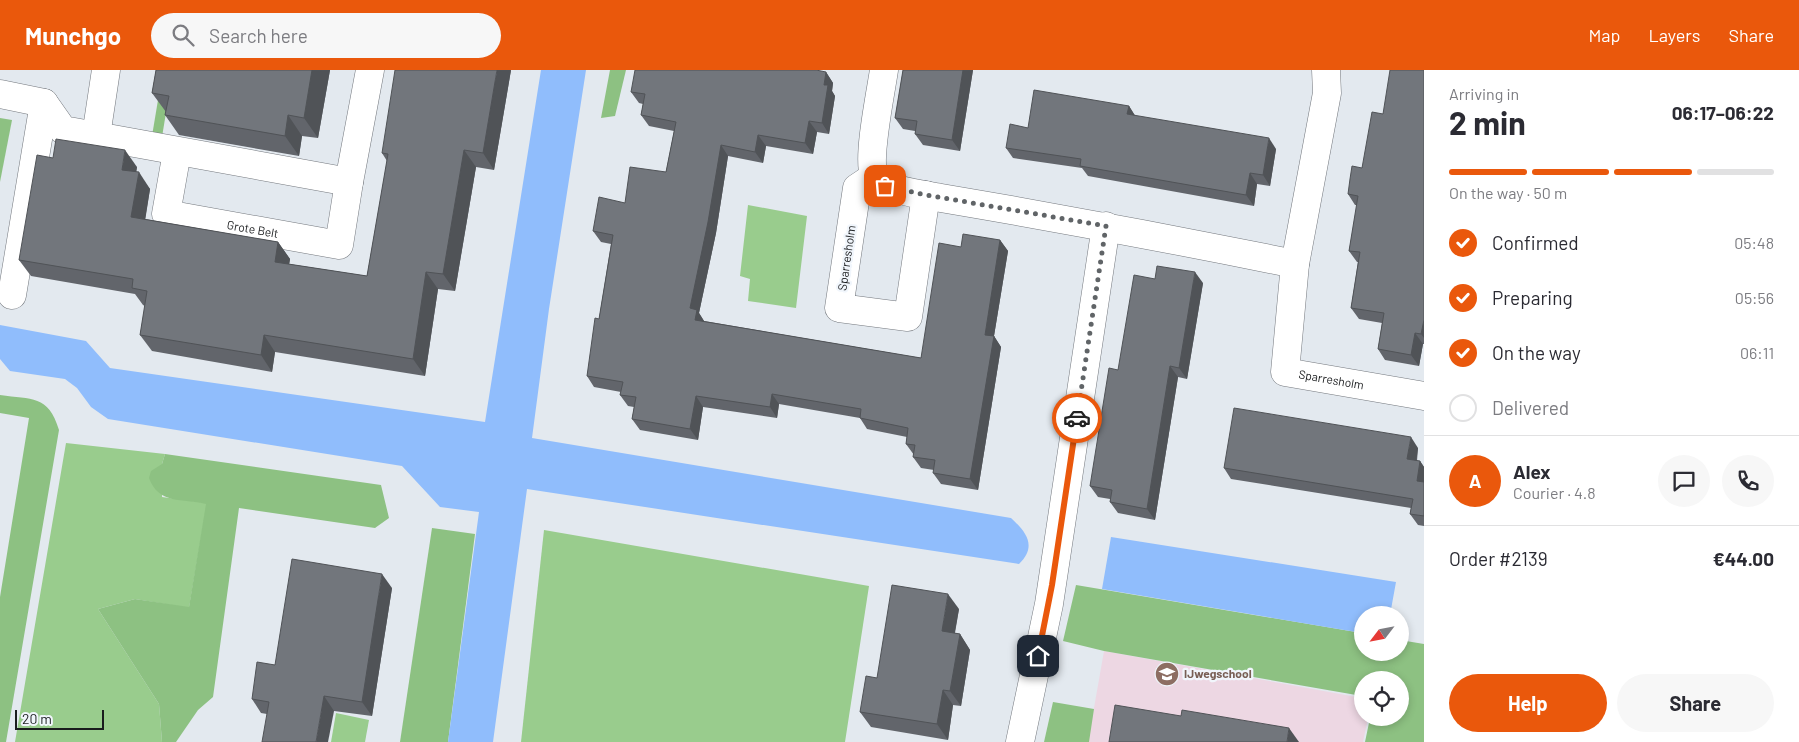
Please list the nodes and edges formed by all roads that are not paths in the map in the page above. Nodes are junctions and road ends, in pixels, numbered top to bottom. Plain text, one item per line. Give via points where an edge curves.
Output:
1 (106, 70) edge
2 (370, 70) edge
3 (884, 70) edge
4 (1326, 70) edge
5 (0, 94) edge
6 (44, 103) junction
7 (96, 136) junction
8 (177, 152) junction
9 (875, 176) junction
10 (349, 182) junction
11 (926, 195) junction
12 (1106, 226) junction
13 (1295, 264) junction
14 (12, 295) dead end
15 (1424, 396) edge
16 (1020, 742) edge

1 - 7 street
2 - 10 street, Grote Belt
3 - 9 street via 872,161
4 - 13 street, Sparresholm via 1327,93
5 - 6 street
6 - 7 street via 63,130
6 - 14 street
7 - 8 street
8 - 10 street
8 - 10 street, Grote Belt via 166,214 339,245
9 - 11 street via 885,186
9 - 11 street, Sparresholm via 857,188 840,308 908,317
11 - 12 street
12 - 13 street
12 - 16 street via 1049,604
13 - 15 street, Sparresholm via 1285,372

